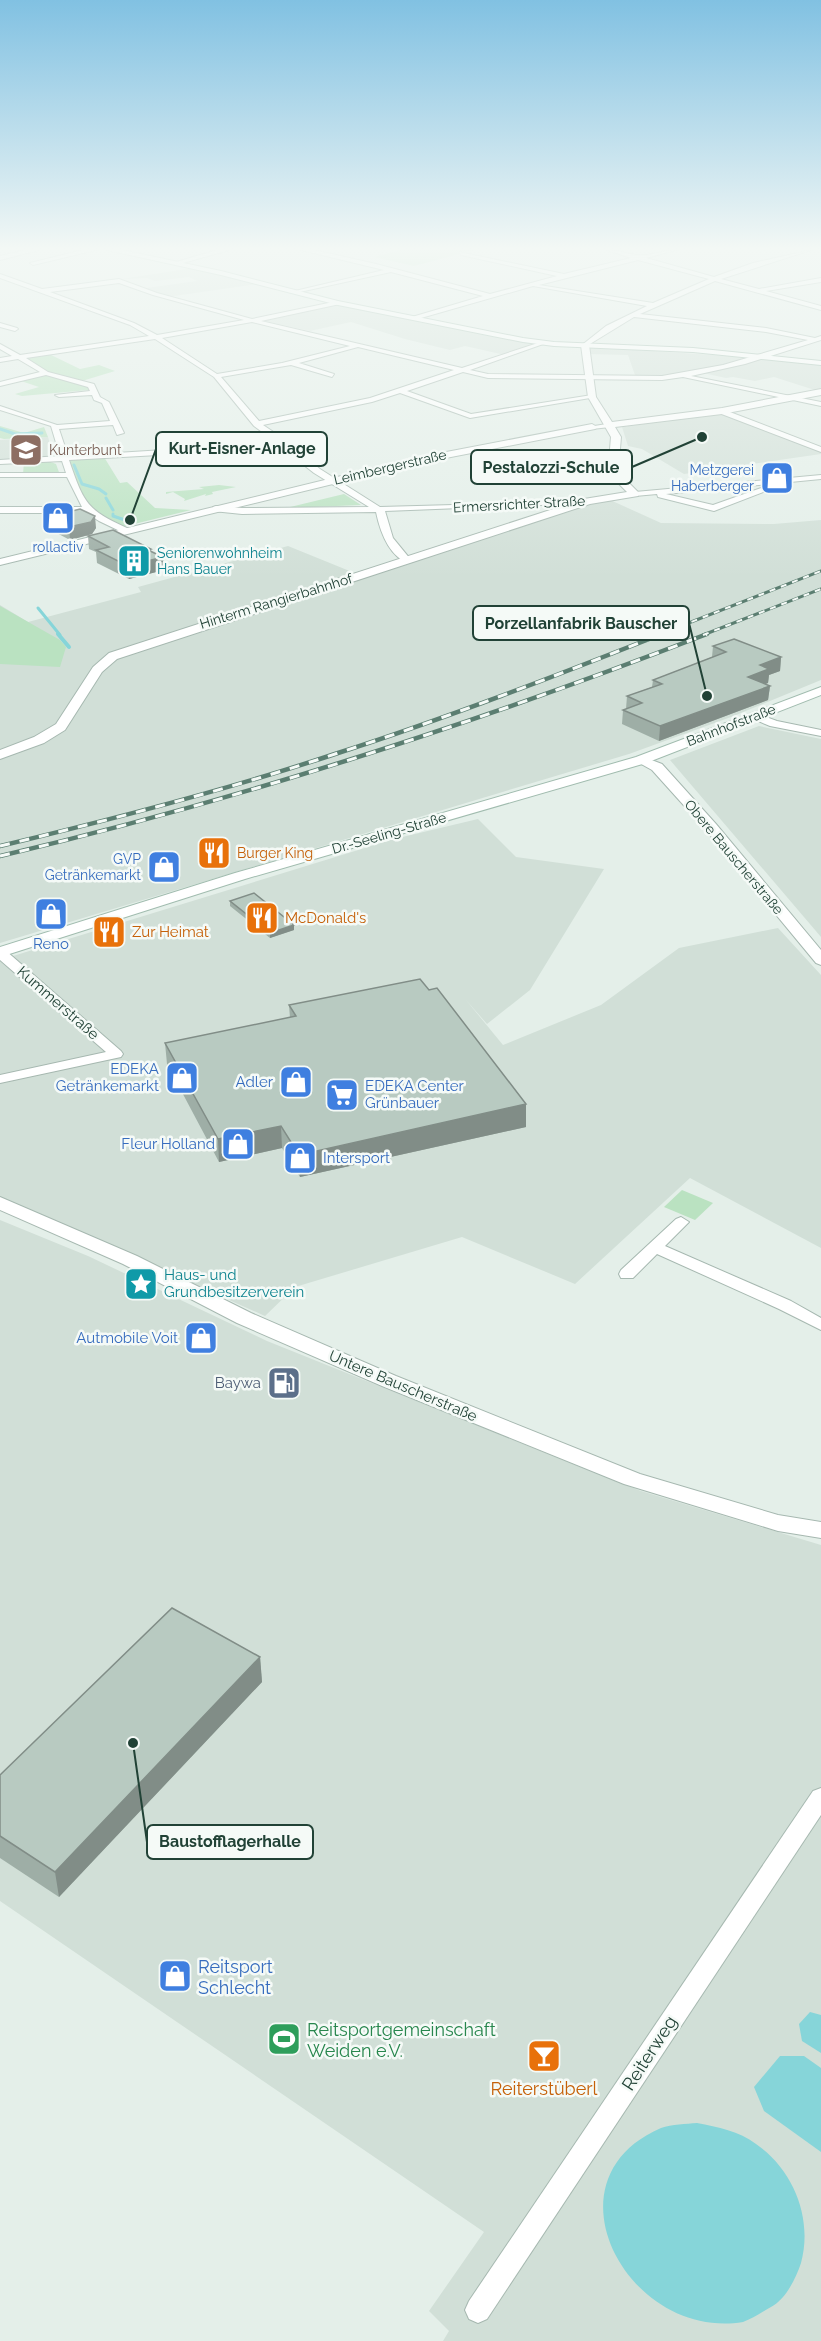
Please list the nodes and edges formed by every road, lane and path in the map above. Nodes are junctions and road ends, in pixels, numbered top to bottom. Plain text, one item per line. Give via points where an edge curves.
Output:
1 (22, 359) edge
2 (190, 359) edge
3 (307, 359) edge
4 (417, 359) edge
5 (494, 359) edge
6 (586, 359) edge
7 (759, 359) edge
8 (789, 359) edge
9 (293, 363) junction
10 (821, 363) edge
11 (462, 370) junction
12 (46, 373) junction
13 (332, 375) dead end
14 (216, 376) junction
15 (680, 376) junction
16 (588, 377) junction
17 (0, 384) edge
18 (401, 391) junction
19 (821, 392) edge
20 (93, 393) junction
21 (59, 395) dead end
22 (592, 397) junction
23 (794, 398) junction
24 (821, 404) edge
25 (0, 408) edge
26 (722, 411) junction
27 (114, 423) junction
28 (257, 424) junction
29 (610, 425) junction
30 (55, 427) junction
31 (592, 427) joint
32 (120, 433) dead end
33 (287, 446) junction
34 (821, 450) edge
35 (64, 459) junction
36 (0, 462) edge
37 (821, 469) edge
38 (0, 475) edge
39 (71, 475) junction
40 (821, 477) edge
41 (806, 478) junction
42 (332, 480) junction
43 (768, 484) junction
44 (656, 492) junction
45 (635, 494) junction
46 (588, 501) junction
47 (216, 509) junction
48 (0, 510) edge
49 (87, 510) junction
50 (380, 510) junction
51 (126, 531) junction
52 (407, 560) junction
53 (0, 562) edge
54 (821, 691) edge
55 (755, 716) junction
56 (821, 733) edge
57 (0, 755) edge
58 (641, 760) junction
59 (0, 952) edge
60 (821, 960) edge
61 (0, 1079) edge
62 (0, 1203) edge
63 (681, 1222) dead end
64 (655, 1247) junction
65 (627, 1274) dead end
66 (821, 1325) edge
67 (821, 1530) edge
68 (821, 1797) edge
69 (478, 2310) dead end

1 - 12 street
2 - 14 street
3 - 9 street
4 - 11 street
5 - 11 street
6 - 16 street
7 - 15 street
8 - 10 street
9 - 13 street
9 - 14 street
11 - 16 street via 498,377
11 - 18 street
12 - 17 street
12 - 20 street via 91,386
14 - 28 street
15 - 16 street
15 - 23 street
16 - 22 street
18 - 22 street via 470,416
18 - 28 street
19 - 23 street, Leimbergerstraße
20 - 21 street
20 - 27 street via 105,402
22 - 29 street
23 - 24 street
23 - 26 street, Leimbergerstraße
25 - 30 street via 44,420
26 - 29 street, Leimbergerstraße
26 - 34 street
27 - 30 street
27 - 32 street
28 - 33 street
29 - 31 street, Leimbergerstraße
29 - 45 street via 617,443 613,473
30 - 35 street
31 - 42 street, Leimbergerstraße via 439,455
33 - 35 street
33 - 42 street
35 - 36 street
35 - 39 street
37 - 41 street
38 - 39 street
39 - 49 street
40 - 41 street, Ermersrichter Straße
41 - 43 street, Ermersrichter Straße
42 - 47 street, Leimbergerstraße
42 - 50 street
43 - 44 street, Ermersrichter Straße
43 - 44 street via 769,488 714,508
44 - 45 street, Ermersrichter Straße
45 - 46 street, Ermersrichter Straße
46 - 50 street, Ermersrichter Straße
46 - 52 street, Hinterm Rangierbahnhof
47 - 50 street, Ermersrichter Straße
47 - 51 street, Leimbergerstraße
48 - 49 street
49 - 51 street
50 - 52 street via 386,537
51 - 53 street, Leimbergerstraße
52 - 57 street, Hinterm Rangierbahnhof via 113,656 97,670 61,727
54 - 55 street, Bahnhofstraße
55 - 56 street
55 - 58 street, Bahnhofstraße
58 - 59 street, Dr.-Seeling-Straße via 240,876
58 - 60 street, Obere Bauscherstraße via 657,767
59 - 61 street, Kummerstraße via 116,1054
62 - 67 street, Untere Bauscherstraße via 130,1260 244,1318 632,1479 726,1509
63 - 64 street
64 - 65 street
64 - 66 street
68 - 69 street, Reiterweg

